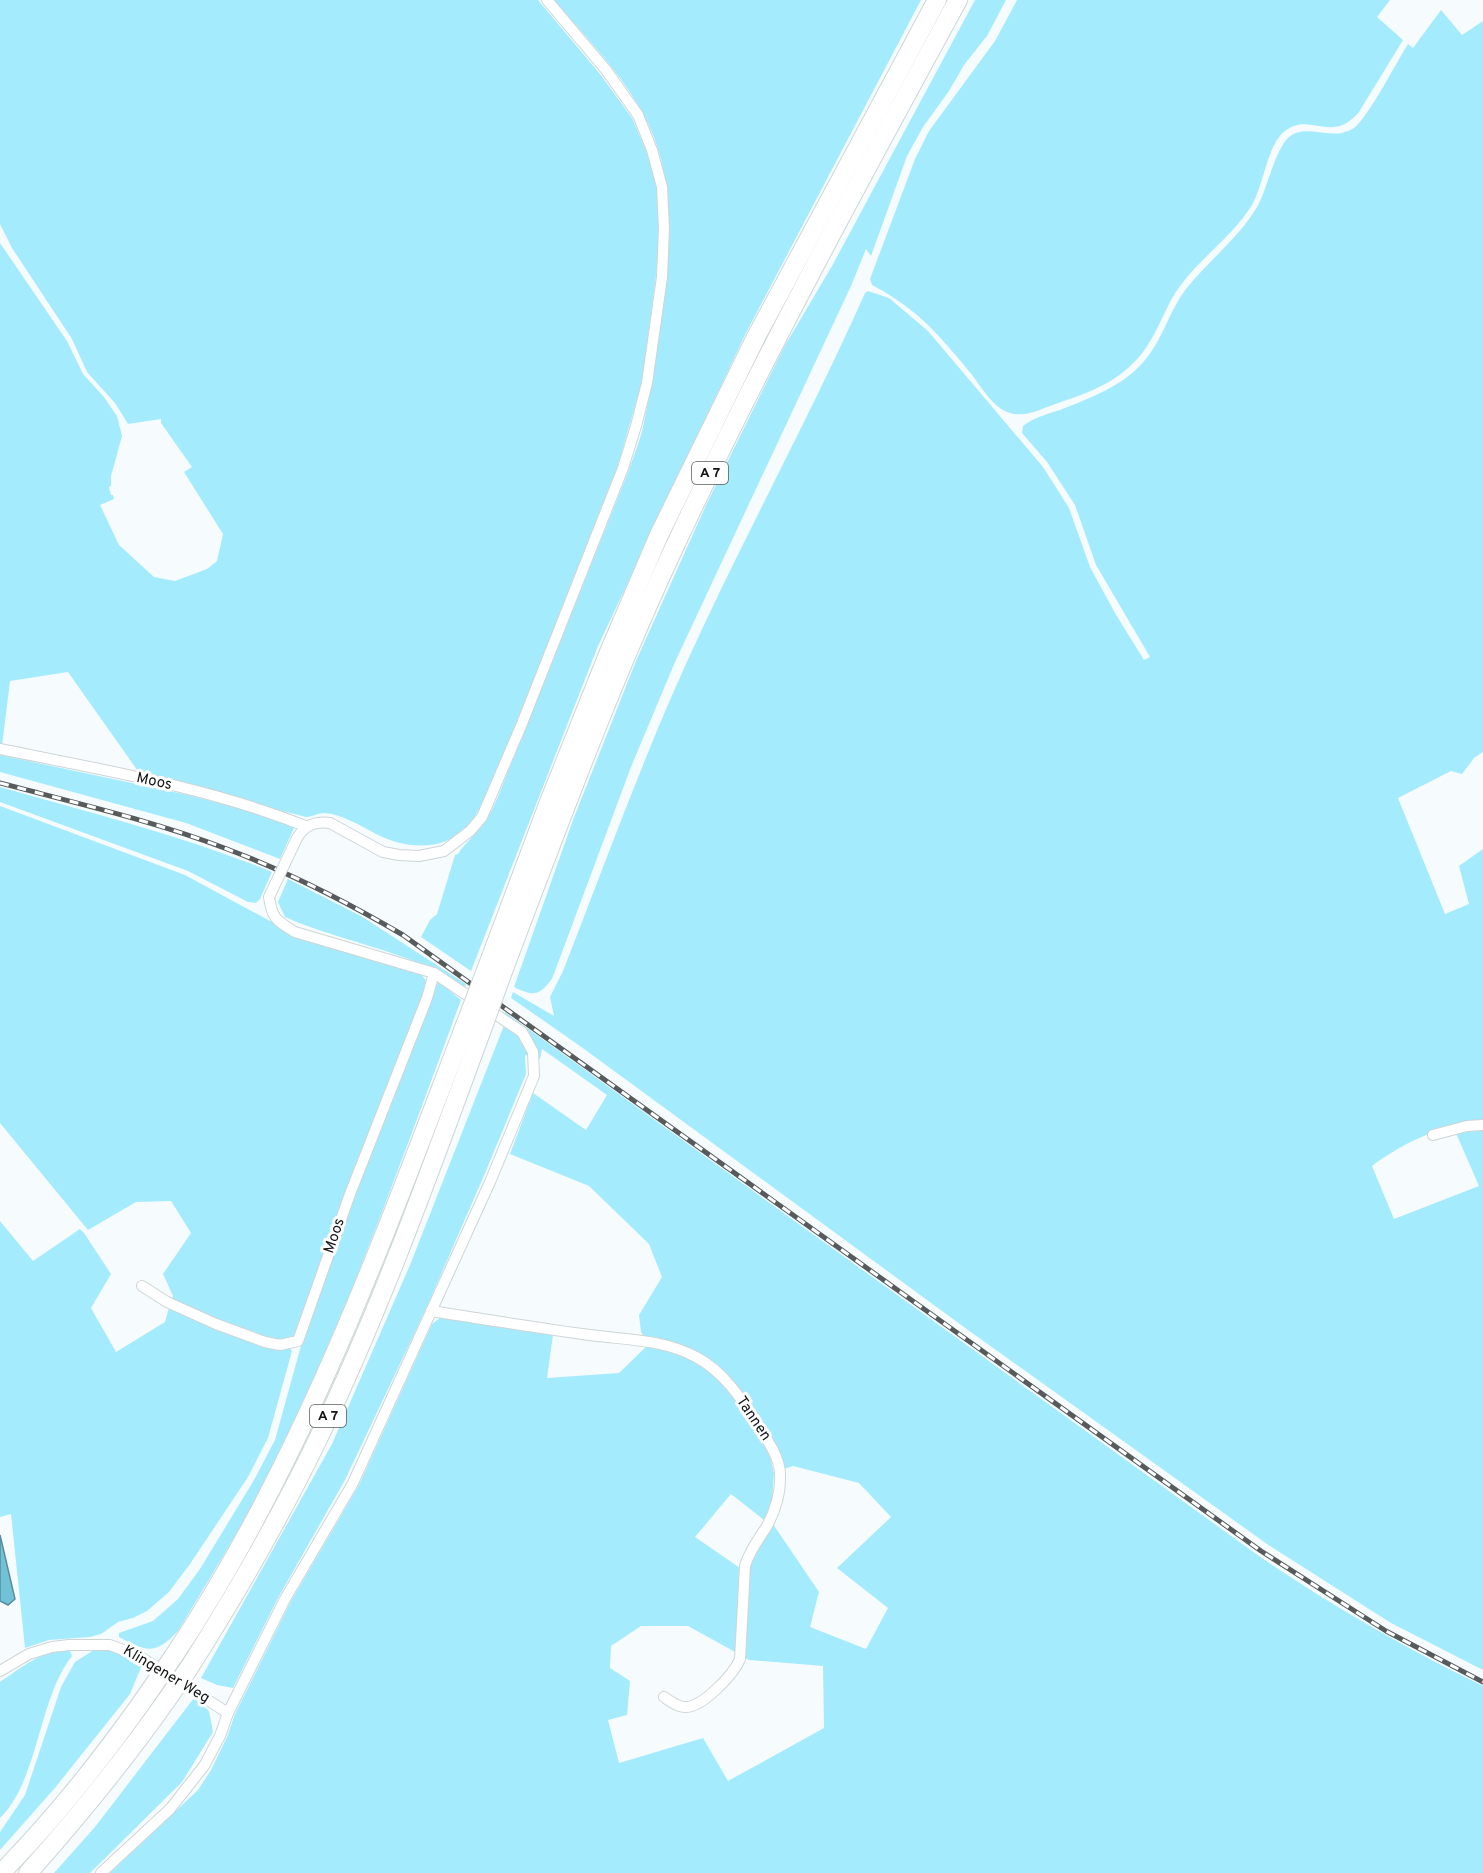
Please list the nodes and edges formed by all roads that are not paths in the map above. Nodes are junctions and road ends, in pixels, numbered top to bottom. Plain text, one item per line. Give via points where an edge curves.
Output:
1 (547, 0) edge
2 (937, 0) edge
3 (958, 0) edge
4 (0, 749) edge
5 (305, 826) junction
6 (498, 961) junction
7 (434, 973) junction
8 (472, 1031) junction
9 (1483, 1125) edge
10 (1433, 1135) dead end
11 (142, 1286) dead end
12 (431, 1311) junction
13 (0, 1671) edge
14 (664, 1696) dead end
15 (228, 1713) junction
16 (1, 1873) edge
17 (28, 1873) edge
18 (101, 1873) edge

1 - 5 street, Moos via 638,115 662,187 662,277 647,383 636,426 623,468 483,817 444,851 419,856 382,852 330,824
2 - 6 highway, A 7 via 756,336 659,535 579,727
3 - 6 highway, A 7 via 773,344 680,535
4 - 5 street, Moos via 190,789
5 - 7 street, bridge via 269,897 276,921 295,932
6 - 8 highway, A 7, bridge
7 - 11 street, Moos via 298,1341 280,1345 265,1342 177,1307
7 - 12 street via 522,1032 533,1052 534,1076
8 - 16 highway, A 7, bridge via 302,1430 223,1579 121,1732
8 - 17 highway, A 7, bridge via 397,1255 318,1439 266,1539 166,1701 113,1774
9 - 10 street
12 - 14 street, Tannen via 679,1348 718,1372 750,1412 771,1447 780,1472 777,1500 768,1525 745,1566 740,1659 726,1680 692,1707 679,1707
12 - 15 street via 353,1483 285,1599
13 - 15 street, Klingener Weg via 29,1654 52,1647 111,1645 139,1656
15 - 18 street via 220,1736 189,1787

